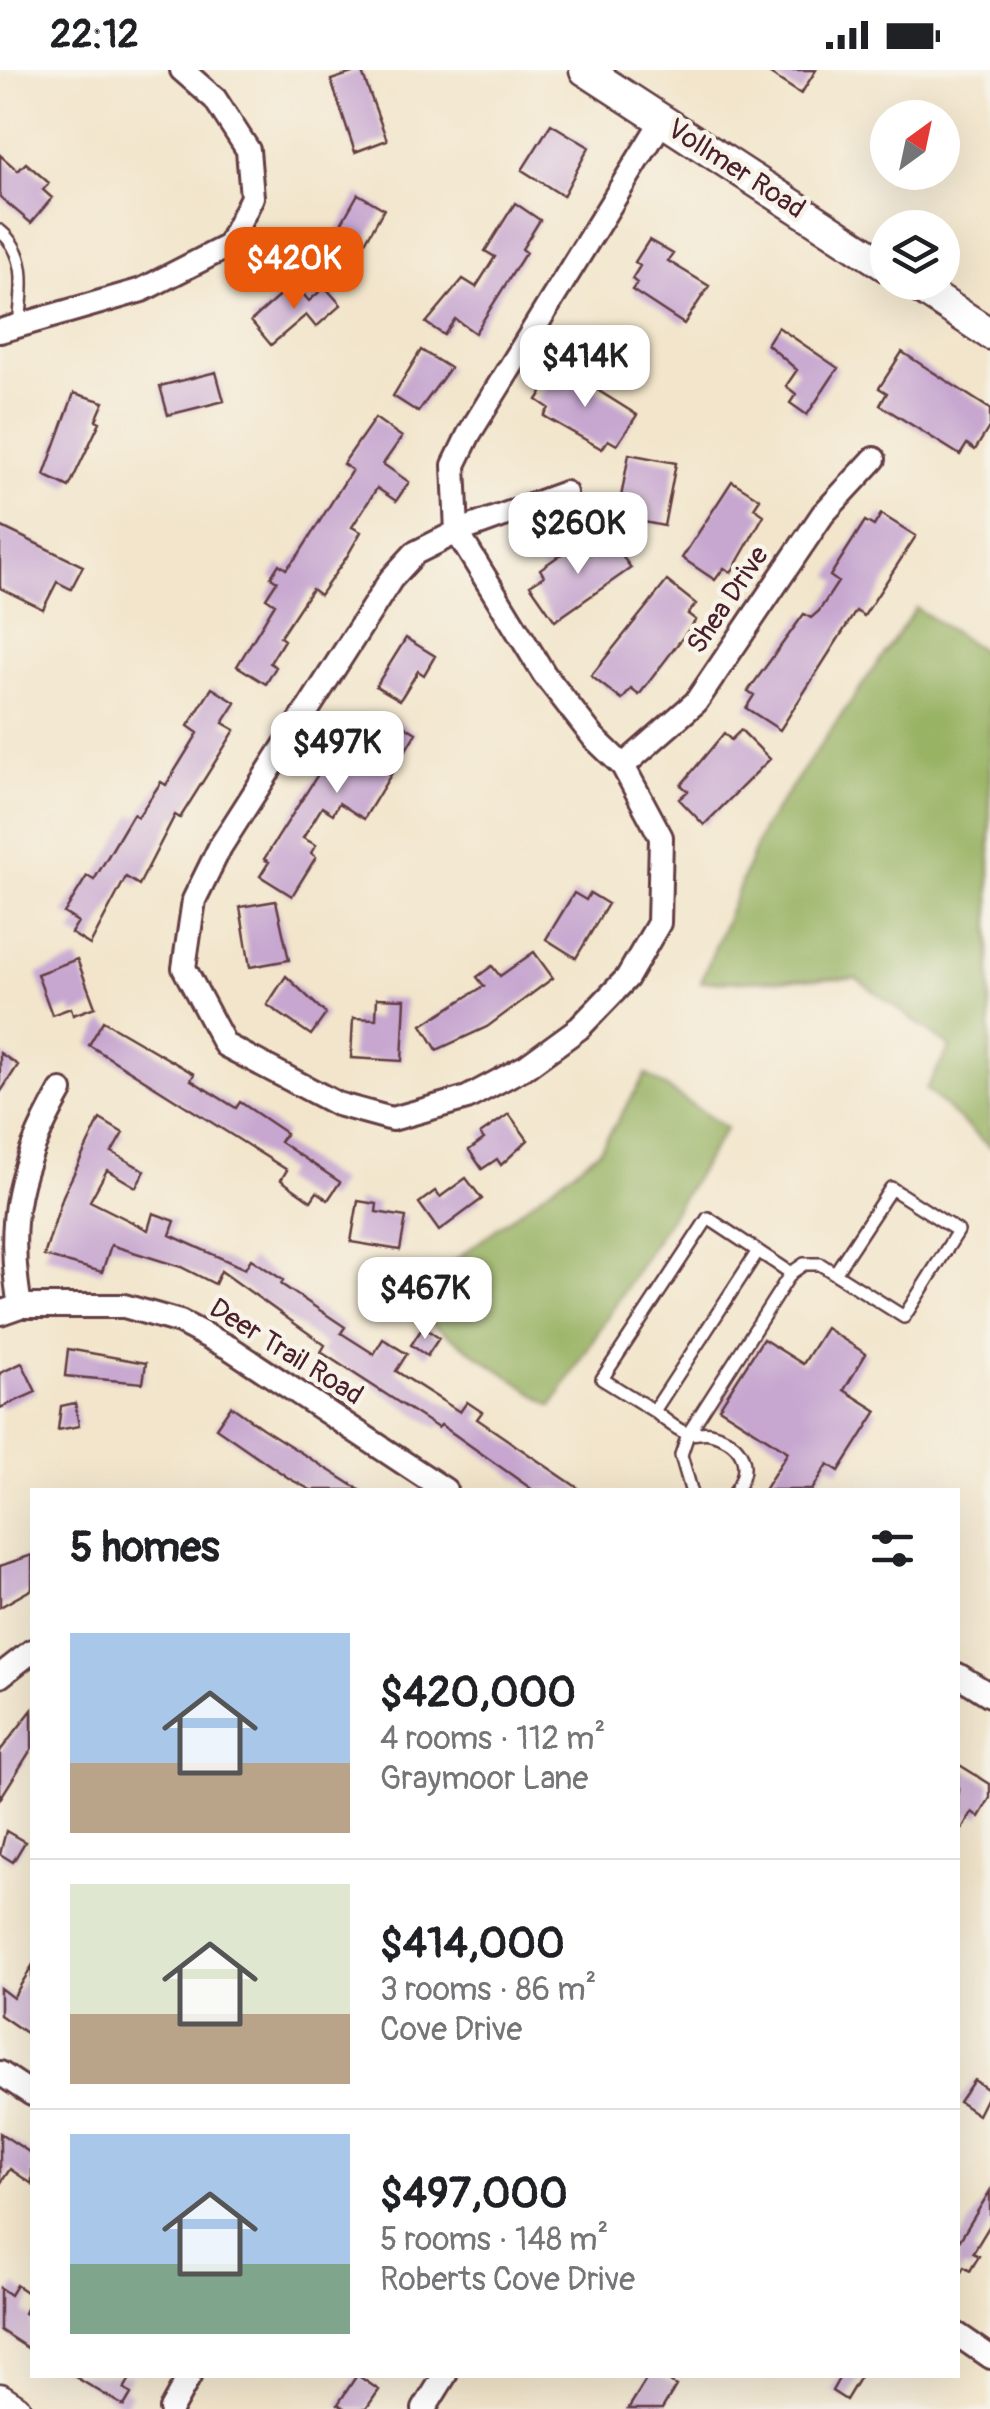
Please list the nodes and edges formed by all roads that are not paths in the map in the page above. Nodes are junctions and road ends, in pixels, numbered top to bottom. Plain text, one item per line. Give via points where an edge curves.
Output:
1 (182, 70) edge
2 (585, 70) edge
3 (662, 121) junction
4 (0, 230) edge
5 (870, 255) edge
6 (938, 300) edge
7 (10, 328) edge
8 (990, 334) edge
9 (874, 459) dead end
10 (565, 493) dead end
11 (457, 532) junction
12 (624, 766) junction
13 (61, 1091) dead end
14 (758, 1252) junction
15 (791, 1273) junction
16 (835, 1273) junction
17 (10, 1310) edge
18 (654, 1412) junction
19 (688, 1434) junction
20 (442, 1488) edge
21 (690, 1488) edge
22 (737, 1488) edge
23 (30, 1653) edge
24 (0, 1676) edge
25 (960, 1676) edge
26 (990, 1695) edge
27 (0, 2073) edge
28 (30, 2093) edge
29 (960, 2336) edge
30 (990, 2357) edge
31 (188, 2378) edge
32 (444, 2378) edge
33 (0, 2400) edge
34 (15, 2409) edge
35 (171, 2409) edge
36 (424, 2409) edge

1 - 7 street via 215,99 248,150 252,197 228,246 142,290
2 - 3 main road, Vollmer Road
3 - 5 main road, Vollmer Road
3 - 11 street via 454,465
4 - 7 lane via 24,269
6 - 8 main road
9 - 12 street, Shea Drive via 823,514 696,702
10 - 11 street
11 - 12 street via 544,674
11 - 12 street via 415,553 392,579 220,848 194,900 184,968 224,1045 337,1104 392,1119 467,1098 527,1066 579,1028 626,978 659,922 661,837
13 - 17 street via 33,1140 18,1187
14 - 15 lane
14 - 18 lane
14 - 18 lane via 708,1218 602,1378
15 - 16 lane via 804,1264
15 - 19 lane
16 - 16 lane via 904,1317 958,1231 890,1188
17 - 20 street, Deer Trail Road via 124,1306 180,1322
18 - 19 lane
19 - 21 lane via 680,1455
19 - 22 lane via 710,1432 738,1449 747,1474
23 - 24 street
25 - 26 street
27 - 28 street
29 - 30 street
31 - 35 street
32 - 36 street
33 - 34 main road

